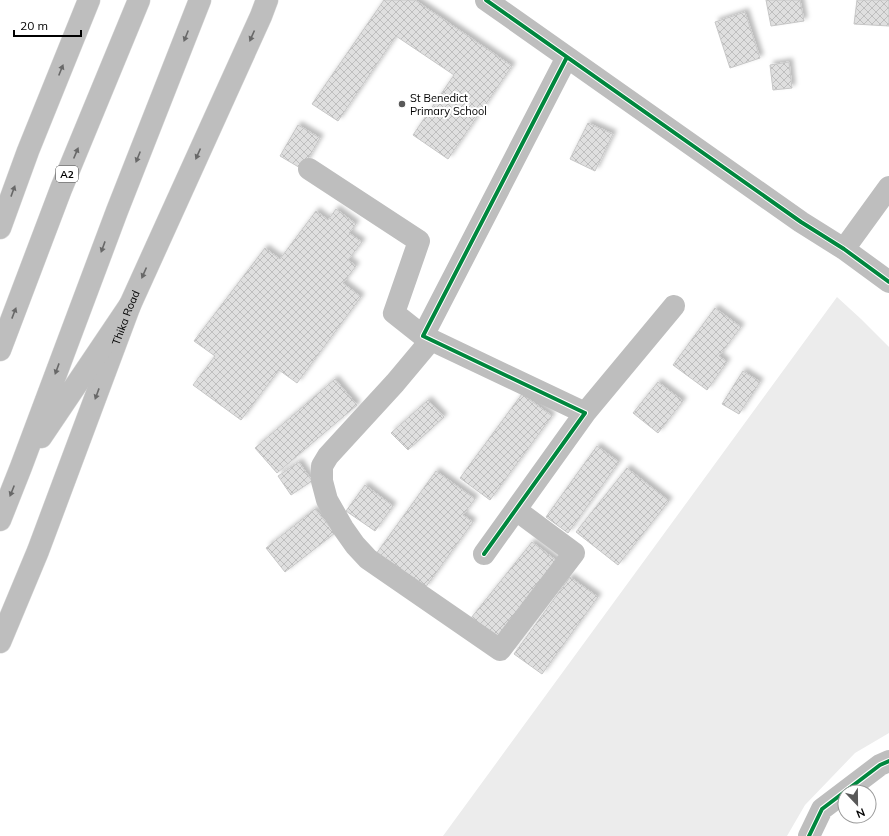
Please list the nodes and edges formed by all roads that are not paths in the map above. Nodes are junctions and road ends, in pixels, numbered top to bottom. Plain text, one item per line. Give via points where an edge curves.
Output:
1 (89, 0) edge
2 (139, 0) edge
3 (200, 0) edge
4 (267, 0) edge
5 (487, 0) edge
6 (567, 58) junction
7 (309, 169) dead end
8 (889, 187) edge
9 (0, 228) edge
10 (844, 249) junction
11 (889, 282) edge
12 (130, 305) junction
13 (674, 306) dead end
14 (427, 338) junction
15 (0, 350) edge
16 (585, 413) junction
17 (21, 467) junction
18 (516, 510) junction
19 (0, 520) edge
20 (484, 554) dead end
21 (0, 642) edge
22 (889, 761) edge
23 (809, 836) edge

9 -> 1 main road
15 -> 2 main road, A2 via 61,189
3 -> 17 main road
4 -> 12 main road, Thika Road
5 - 6 main road
6 - 10 main road via 801,222
6 - 14 main road
7 - 14 main road via 419,241 394,313
8 - 10 main road
10 - 11 main road
12 - 17 main road
12 -> 21 main road, Thika Road via 38,551
13 - 16 main road
14 - 16 main road
14 - 18 main road via 394,383 328,456 322,466 326,500 355,545 368,559 500,650 574,553
16 - 18 main road
17 -> 19 main road
18 - 20 main road
22 - 23 main road via 822,809

